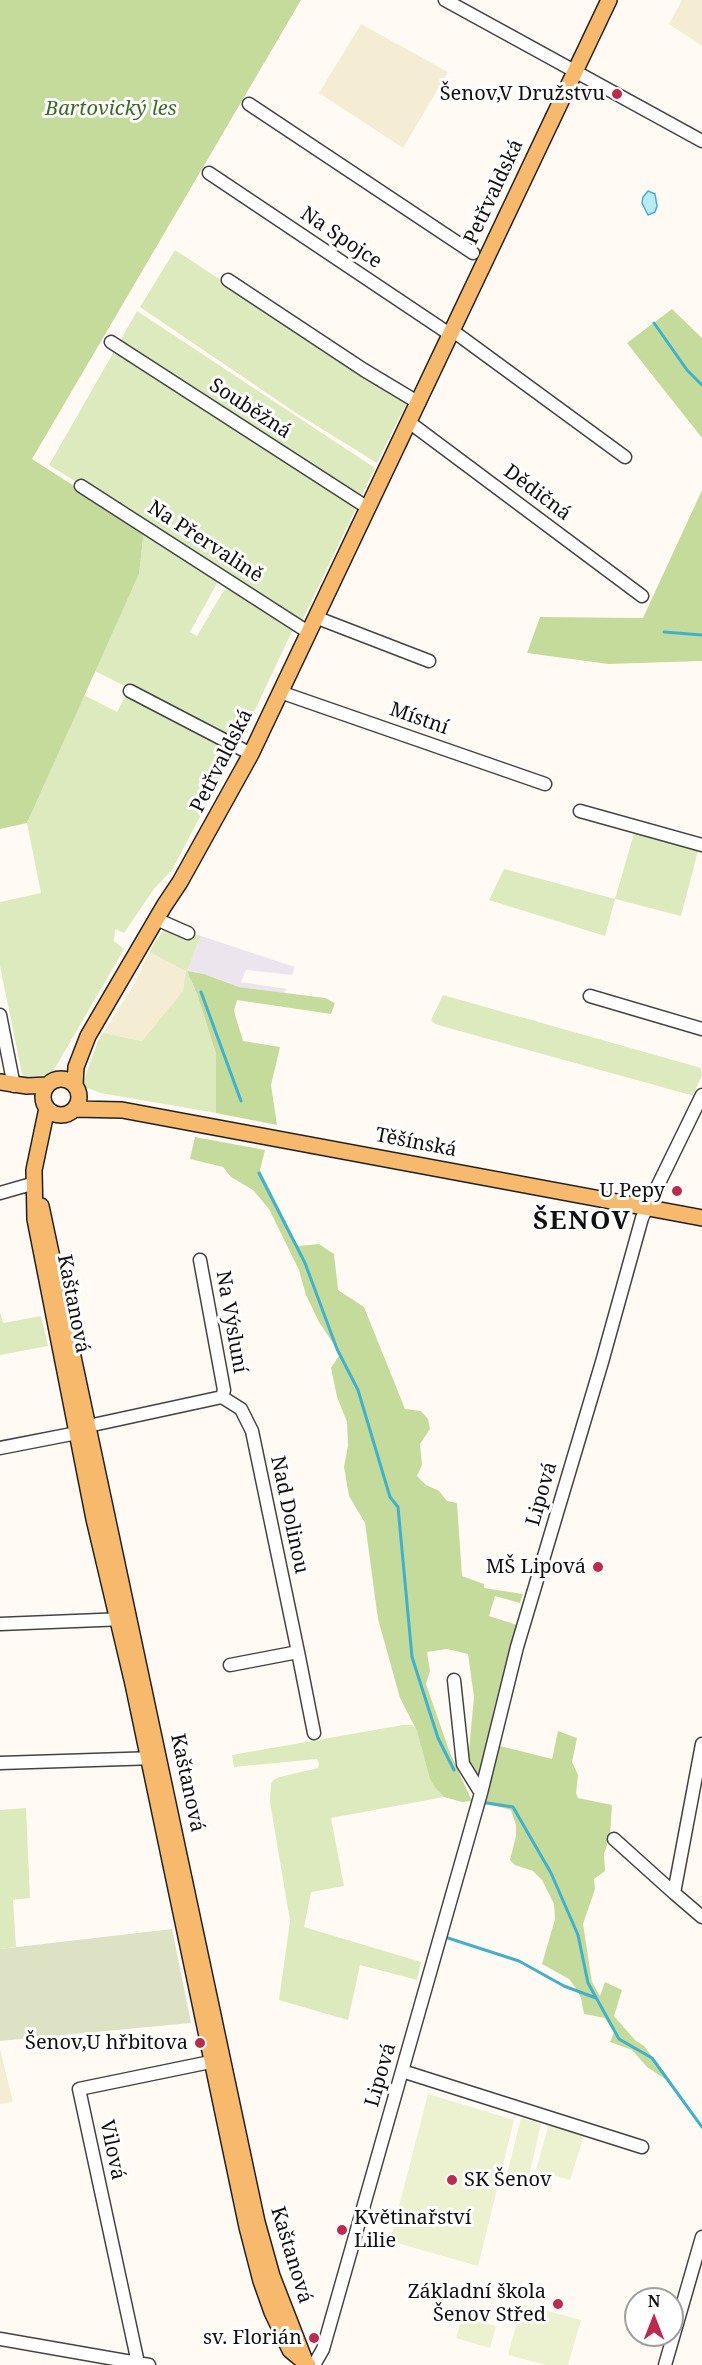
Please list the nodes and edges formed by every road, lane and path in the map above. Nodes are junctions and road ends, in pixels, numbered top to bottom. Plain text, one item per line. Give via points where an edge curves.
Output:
1 (445, 0) edge
2 (609, 0) edge
3 (574, 72) junction
4 (249, 104) dead end
5 (702, 141) edge
6 (209, 173) dead end
7 (473, 253) dead end
8 (228, 280) dead end
9 (452, 333) junction
10 (111, 342) dead end
11 (418, 403) junction
12 (409, 422) junction
13 (625, 457) dead end
14 (81, 486) dead end
15 (368, 508) junction
16 (642, 596) dead end
17 (315, 617) junction
18 (308, 632) junction
19 (429, 661) dead end
20 (130, 691) dead end
21 (280, 692) junction
22 (250, 754) junction
23 (545, 784) dead end
24 (580, 811) dead end
25 (702, 845) edge
26 (156, 919) junction
27 (188, 933) dead end
28 (590, 996) dead end
29 (0, 1015) edge
30 (702, 1029) edge
31 (88, 1036) junction
32 (7, 1084) edge
33 (77, 1089) junction
34 (48, 1093) junction
35 (702, 1095) edge
36 (122, 1110) junction
37 (69, 1112) junction
38 (39, 1142) junction
39 (35, 1183) junction
40 (0, 1193) edge
41 (646, 1208) junction
42 (702, 1218) edge
43 (200, 1260) dead end
44 (222, 1397) junction
45 (83, 1430) junction
46 (0, 1448) edge
47 (124, 1619) junction
48 (0, 1624) edge
49 (298, 1652) junction
50 (230, 1665) dead end
51 (454, 1680) dead end
52 (314, 1733) dead end
53 (702, 1744) edge
54 (154, 1758) junction
55 (0, 1763) edge
56 (481, 1793) junction
57 (614, 1839) dead end
58 (674, 1893) junction
59 (702, 1917) edge
60 (217, 2060) junction
61 (402, 2071) junction
62 (642, 2148) dead end
63 (702, 2237) edge
64 (0, 2339) edge
65 (86, 2360) edge
66 (144, 2364) edge
67 (309, 2364) edge
68 (665, 2365) edge

1 - 3 street
2 - 3 main road, Petřvaldská
3 - 5 street
3 - 9 main road, Petřvaldská
4 - 7 street
6 - 9 street, Na Spojce
8 - 11 street
9 - 11 main road, Petřvaldská
9 - 13 street, Na Spojce
10 - 15 street, Souběžná
11 - 12 main road, Petřvaldská
12 - 15 main road, Petřvaldská
12 - 16 street, Dědičná
14 - 18 street, Na Přervalině
15 - 17 main road, Petřvaldská
17 - 18 main road, Petřvaldská
17 - 19 street
18 - 21 main road, Petřvaldská
20 - 22 street
21 - 22 main road, Petřvaldská
21 - 23 street, Místní
22 - 26 main road, Petřvaldská
24 - 25 street
26 - 27 street
26 - 31 main road, Petřvaldská
28 - 30 street
29 - 32 street
31 - 33 main road, Petřvaldská via 76,1067
31 - 34 main road, Petřvaldská
32 - 34 main road
33 - 34 main road via 67,1079
33 - 36 main road, Těšínská
33 - 37 main road via 79,1102
34 - 37 main road via 54,1114
34 - 38 main road, Kaštanová
35 - 41 street, Lipová
36 - 37 main road, Těšínská
36 - 41 main road, Těšínská
37 - 38 main road
38 - 39 main road, Kaštanová
39 - 40 street
39 - 45 main road, Kaštanová via 39,1244
41 - 42 main road, Těšínská
41 - 56 street, Lipová via 517,1647
43 - 44 street, Na Výsluní via 224,1390
44 - 45 street, Na Výsluní
44 - 49 street, Nad Dolinou via 241,1408 252,1431
45 - 46 street, Na Výsluní
45 - 47 main road, Kaštanová via 107,1579
47 - 48 street
47 - 54 main road, Kaštanová
49 - 50 street
49 - 52 street, Nad Dolinou
51 - 56 street via 463,1764
53 - 58 street
54 - 55 street
54 - 60 main road, Kaštanová
56 - 61 street, Lipová
57 - 58 street
58 - 59 street
60 - 66 street, Vilová via 79,2089
60 - 67 main road, Kaštanová via 272,2276
61 - 62 street
61 - 67 street, Lipová via 323,2349
63 - 68 street
64 - 65 street
65 - 66 street

